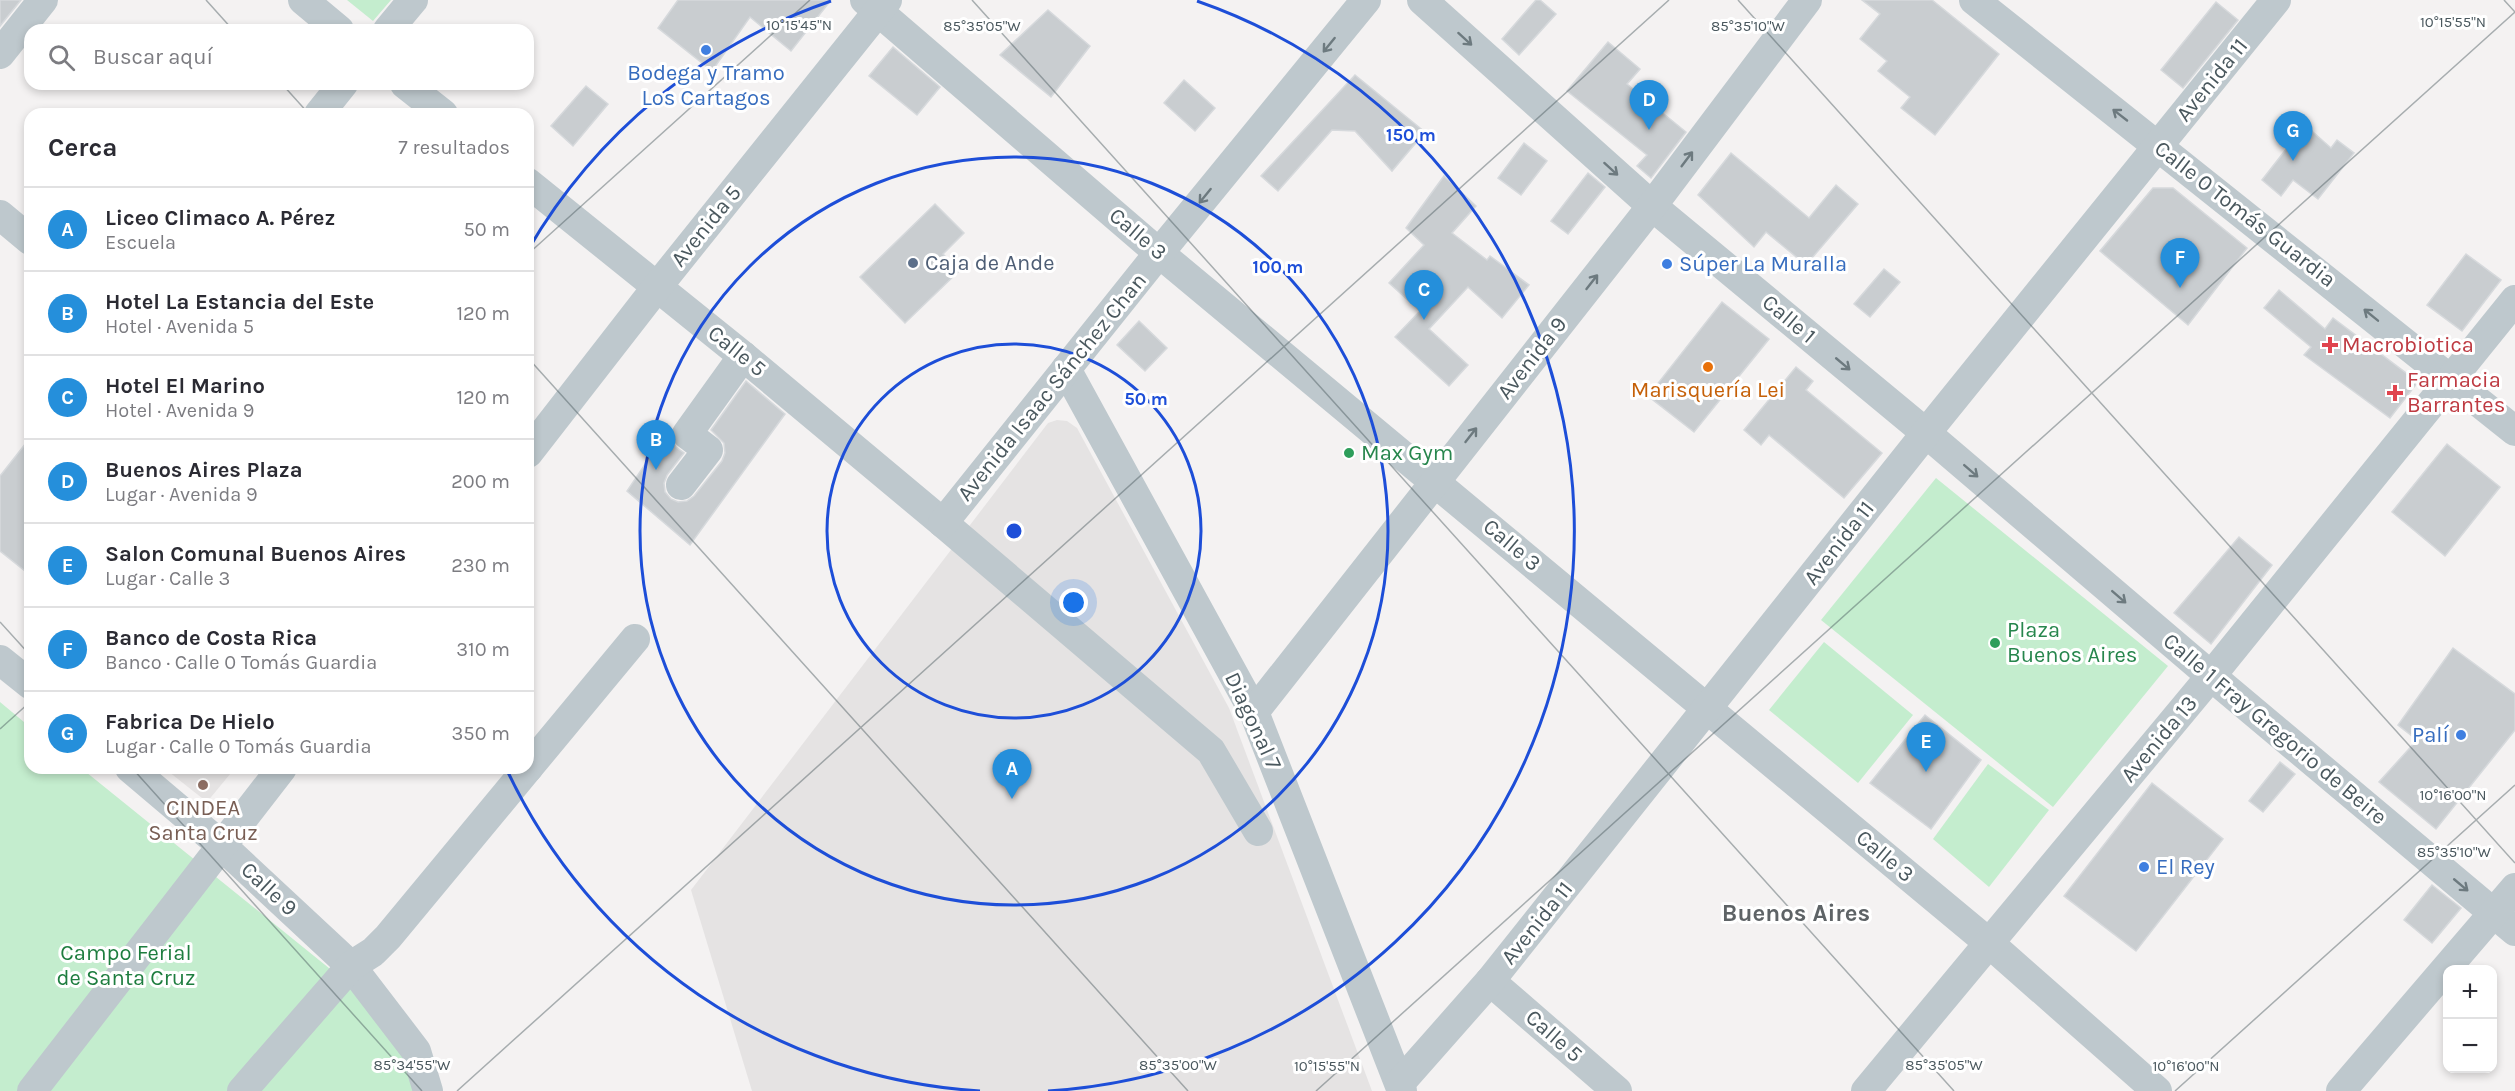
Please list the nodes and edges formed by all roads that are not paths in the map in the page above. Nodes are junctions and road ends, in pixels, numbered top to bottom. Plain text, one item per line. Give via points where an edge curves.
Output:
1 (43, 0) edge
2 (303, 0) edge
3 (413, 0) edge
4 (1366, 0) edge
5 (1422, 0) edge
6 (1807, 0) edge
7 (1974, 0) edge
8 (2276, 0) edge
9 (877, 4) edge
10 (332, 24) edge
11 (393, 24) edge
12 (0, 54) edge
13 (338, 90) edge
14 (412, 90) edge
15 (324, 108) edge
16 (435, 108) edge
17 (2158, 146) junction
18 (534, 188) edge
19 (1652, 206) junction
20 (0, 215) edge
21 (24, 235) edge
22 (1159, 253) junction
23 (657, 287) junction
24 (2515, 300) edge
25 (743, 356) junction
26 (1065, 369) junction
27 (2450, 378) junction
28 (2515, 431) edge
29 (1926, 433) junction
30 (534, 445) edge
31 (1435, 481) junction
32 (681, 485) dead end
33 (943, 523) junction
34 (635, 639) dead end
35 (0, 660) edge
36 (2211, 676) junction
37 (24, 679) edge
38 (1708, 708) junction
39 (1254, 712) junction
40 (534, 761) edge
41 (137, 774) edge
42 (277, 774) edge
43 (523, 774) edge
44 (1258, 831) dead end
45 (221, 845) junction
46 (2515, 888) edge
47 (2505, 922) edge
48 (1989, 943) junction
49 (351, 966) junction
50 (1490, 981) junction
51 (1401, 1087) edge
52 (32, 1091) edge
53 (242, 1091) edge
54 (428, 1091) edge
55 (1617, 1091) edge
56 (1866, 1091) edge
57 (2157, 1091) edge
58 (2341, 1091) edge

1 - 12 street
2 - 10 street
3 - 11 street
4 -> 22 street, Avenida Isaac Sánchez Chan
5 -> 19 street, Calle 1
19 -> 6 street, Avenida 9
17 -> 7 street, Calle 0 Tomás Guardia
8 - 17 street, Avenida 11
9 - 22 street, Calle 3
9 - 23 street, Avenida 5
13 - 15 street
14 - 16 street
27 -> 17 street, Calle 0 Tomás Guardia
17 - 29 street, Avenida 11
18 - 23 street, Calle 5
19 -> 29 street, Calle 1
31 -> 19 street, Avenida 9
20 - 21 street
22 - 26 street, Avenida Isaac Sánchez Chan
22 - 31 street, Calle 3
23 - 25 street, Calle 5
23 - 30 street, Avenida 5
24 - 27 street, Avenida 13
25 - 32 street via 687,434 708,450
25 - 33 street, Calle 5
26 - 33 street, Avenida Isaac Sánchez Chan
26 - 39 street, Diagonal 7
27 - 28 street, Calle 0 Tomás Guardia
27 - 36 street, Avenida 13
29 -> 36 street, Calle 1 Fray Gregorio de Beire
29 - 38 street, Avenida 11
31 - 38 street, Calle 3
31 - 39 street, Avenida 9
33 - 44 street, Calle 5 via 1210,751
34 - 40 street
35 - 37 street
36 -> 47 street, Calle 1 Fray Gregorio de Beire
36 - 48 street, Avenida 13
38 - 48 street, Calle 3
38 - 50 street, Avenida 11
39 - 51 street, Diagonal 7
41 - 45 street, Calle 9
42 - 45 street
43 - 49 street via 388,937
45 - 49 street, Calle 9
45 - 52 street
46 - 47 street
47 - 58 street
48 - 56 street, Avenida 13
48 - 57 street, Calle 3
49 - 53 street
49 - 54 street, Calle 9 via 416,1051
50 - 51 street, Avenida 11
50 - 55 street, Calle 5

